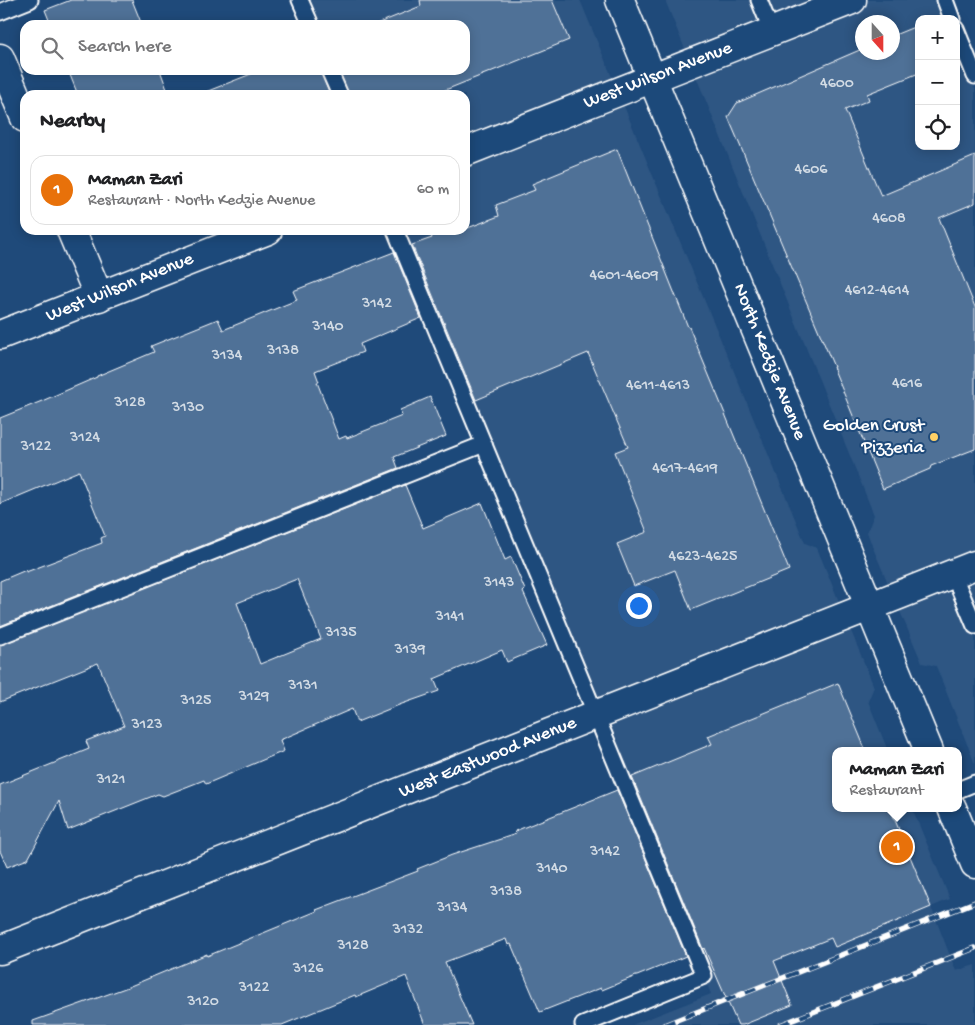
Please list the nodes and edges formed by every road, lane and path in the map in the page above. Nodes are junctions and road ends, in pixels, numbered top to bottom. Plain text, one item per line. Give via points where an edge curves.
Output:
1 (30, 0) edge
2 (300, 0) edge
3 (620, 0) edge
4 (760, 0) edge
5 (852, 0) edge
6 (944, 0) edge
7 (0, 12) edge
8 (950, 15) edge
9 (309, 20) edge
10 (772, 32) junction
11 (960, 39) edge
12 (0, 58) edge
13 (331, 75) edge
14 (975, 76) edge
15 (652, 79) junction
16 (338, 90) edge
17 (20, 106) edge
18 (470, 150) edge
19 (74, 235) edge
20 (255, 235) edge
21 (397, 235) edge
22 (99, 297) junction
23 (0, 336) edge
24 (484, 444) junction
25 (964, 569) edge
26 (869, 606) junction
27 (975, 626) edge
28 (0, 636) edge
29 (596, 715) junction
30 (926, 747) edge
31 (975, 783) edge
32 (962, 788) edge
33 (954, 812) edge
34 (975, 864) edge
35 (0, 950) edge
36 (583, 1025) edge

1 - 7 lane
2 - 9 lane
3 - 15 street, North Kedzie Avenue
4 - 10 lane
5 - 10 street, West Wilson Avenue
6 - 8 lane
10 - 15 street, West Wilson Avenue
11 - 14 lane
12 - 17 street
13 - 16 lane
15 - 18 street, West Wilson Avenue
15 - 26 street, North Kedzie Avenue
19 - 22 street
20 - 22 street, West Wilson Avenue
21 - 24 lane
22 - 23 street, West Wilson Avenue
24 - 28 lane
24 - 29 lane
25 - 26 street, West Eastwood Avenue
25 - 27 lane
26 - 29 street, West Eastwood Avenue
26 - 30 street, North Kedzie Avenue
29 - 35 street, West Eastwood Avenue
29 - 36 lane via 704,976
31 - 32 lane
33 - 34 street

